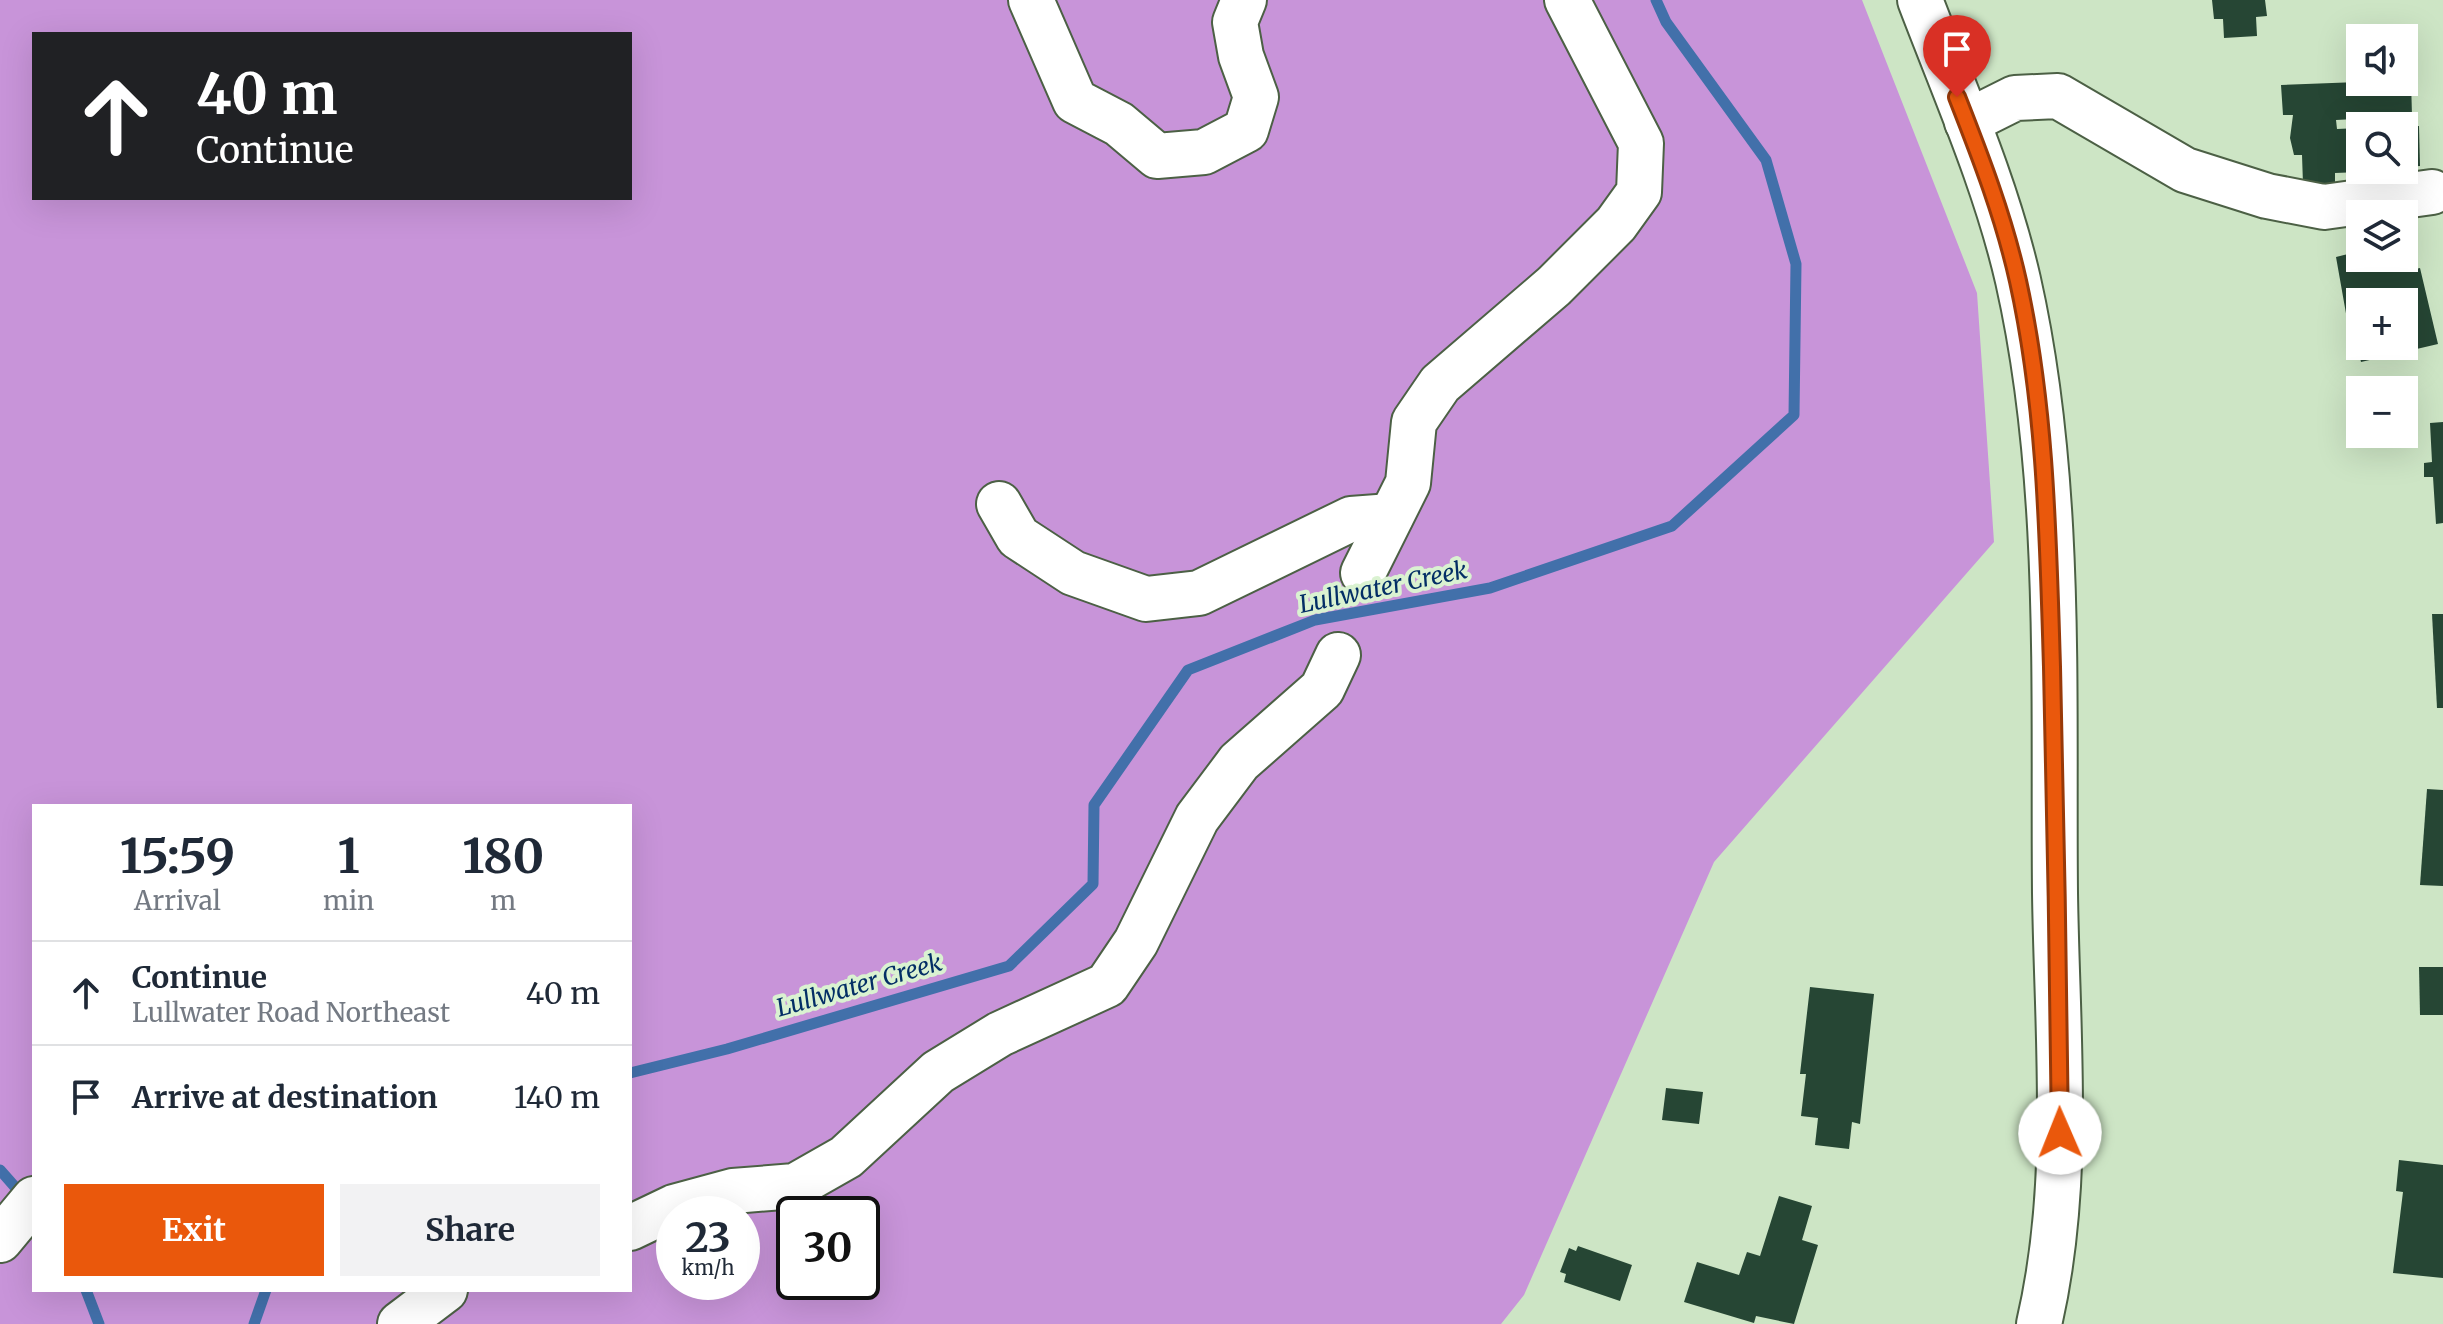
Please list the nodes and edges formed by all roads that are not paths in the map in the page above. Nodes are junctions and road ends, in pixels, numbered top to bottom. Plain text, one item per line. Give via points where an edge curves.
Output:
1 (1031, 0) edge
2 (1244, 0) edge
3 (1567, 0) edge
4 (1920, 0) edge
5 (1967, 122) junction
6 (2432, 192) dead end
7 (999, 504) dead end
8 (1391, 516) junction
9 (1363, 573) dead end
10 (1338, 655) dead end
11 (632, 1227) edge
12 (442, 1292) edge
13 (400, 1324) edge
14 (2039, 1324) edge

1 - 2 street via 1075,101 1119,124 1157,156 1204,152 1246,130 1256,97 1235,22
3 - 8 street via 1641,143 1639,192 1616,224 1554,286 1440,384 1414,422 1408,483
4 - 5 street
5 - 6 street via 2015,98 2058,96 2185,170 2267,196 2324,207
5 - 14 street via 2018,280 2048,514 2060,1141 2051,1263
7 - 8 street via 1018,537 1073,573 1146,599 1199,593 1351,519
8 - 9 street
10 - 11 street via 1322,689 1239,762 1197,818 1136,942 1107,985 1000,1034 938,1072 846,1157 795,1186 733,1191 674,1207
12 - 13 street

